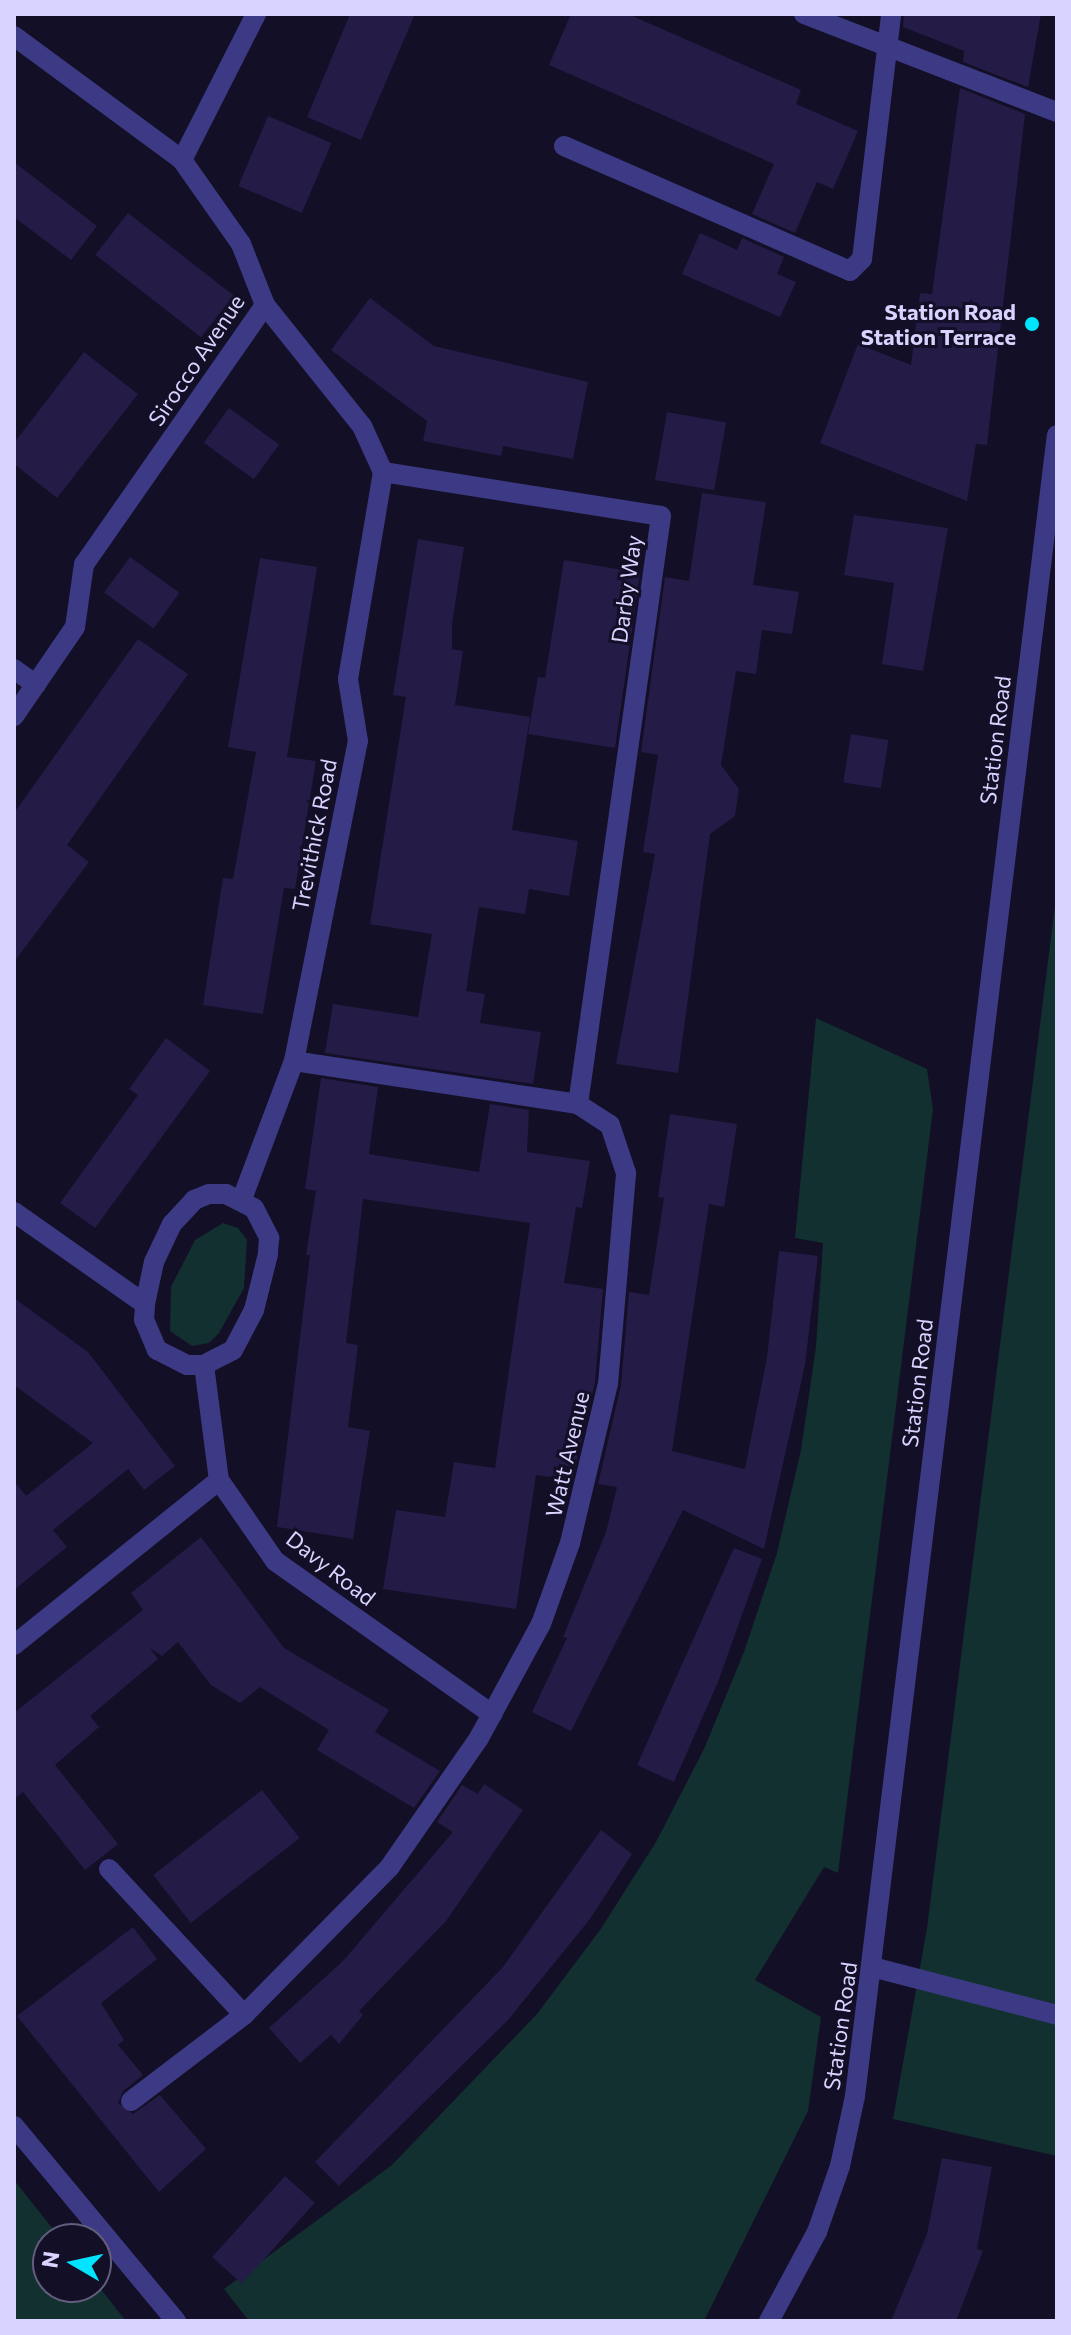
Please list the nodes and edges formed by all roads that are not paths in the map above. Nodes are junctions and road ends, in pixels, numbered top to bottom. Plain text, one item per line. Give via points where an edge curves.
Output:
1 (256, 14) edge
2 (804, 14) edge
3 (891, 14) edge
4 (14, 36) edge
5 (888, 49) junction
6 (1057, 112) edge
7 (564, 146) dead end
8 (182, 160) junction
9 (265, 305) junction
10 (1057, 435) edge
11 (383, 472) junction
12 (14, 669) edge
13 (36, 685) junction
14 (14, 716) edge
15 (294, 1061) junction
16 (578, 1104) junction
17 (242, 1199) junction
18 (14, 1212) edge
19 (145, 1304) junction
20 (204, 1365) junction
21 (219, 1480) junction
22 (14, 1645) edge
23 (492, 1714) junction
24 (109, 1869) dead end
25 (872, 1967) junction
26 (244, 2015) junction
27 (1057, 2015) edge
28 (131, 2101) dead end
29 (14, 2126) edge
30 (176, 2321) edge
31 (769, 2321) edge

1 - 8 street
2 - 5 street
3 - 5 street
4 - 8 street, Sirocco Avenue
5 - 6 street
5 - 7 street via 863,254 850,271
8 - 9 street, Sirocco Avenue via 241,244
9 - 11 street via 362,426
9 - 13 street, Sirocco Avenue via 84,564 75,627
10 - 25 street, Station Road
11 - 15 street, Trevithick Road via 348,679 358,741
11 - 16 street, Darby Way via 661,516
12 - 13 street
13 - 14 street, Sirocco Avenue
15 - 16 street, Watt Avenue
15 - 17 street, Trevithick Road
16 - 23 street, Watt Avenue via 610,1125 626,1173 608,1384 570,1543 541,1624
17 - 19 street via 209,1194 181,1210 154,1262
17 - 20 street via 264,1222 269,1238 263,1282 233,1350
18 - 19 street
19 - 20 street via 144,1320 157,1350 187,1365
20 - 21 street
21 - 22 street
21 - 23 street, Davy Road via 275,1561
23 - 26 street, Watt Avenue via 389,1868
24 - 26 street
25 - 27 street
25 - 31 street, Station Road via 840,2166 817,2232
26 - 28 street, Watt Avenue
29 - 30 street

